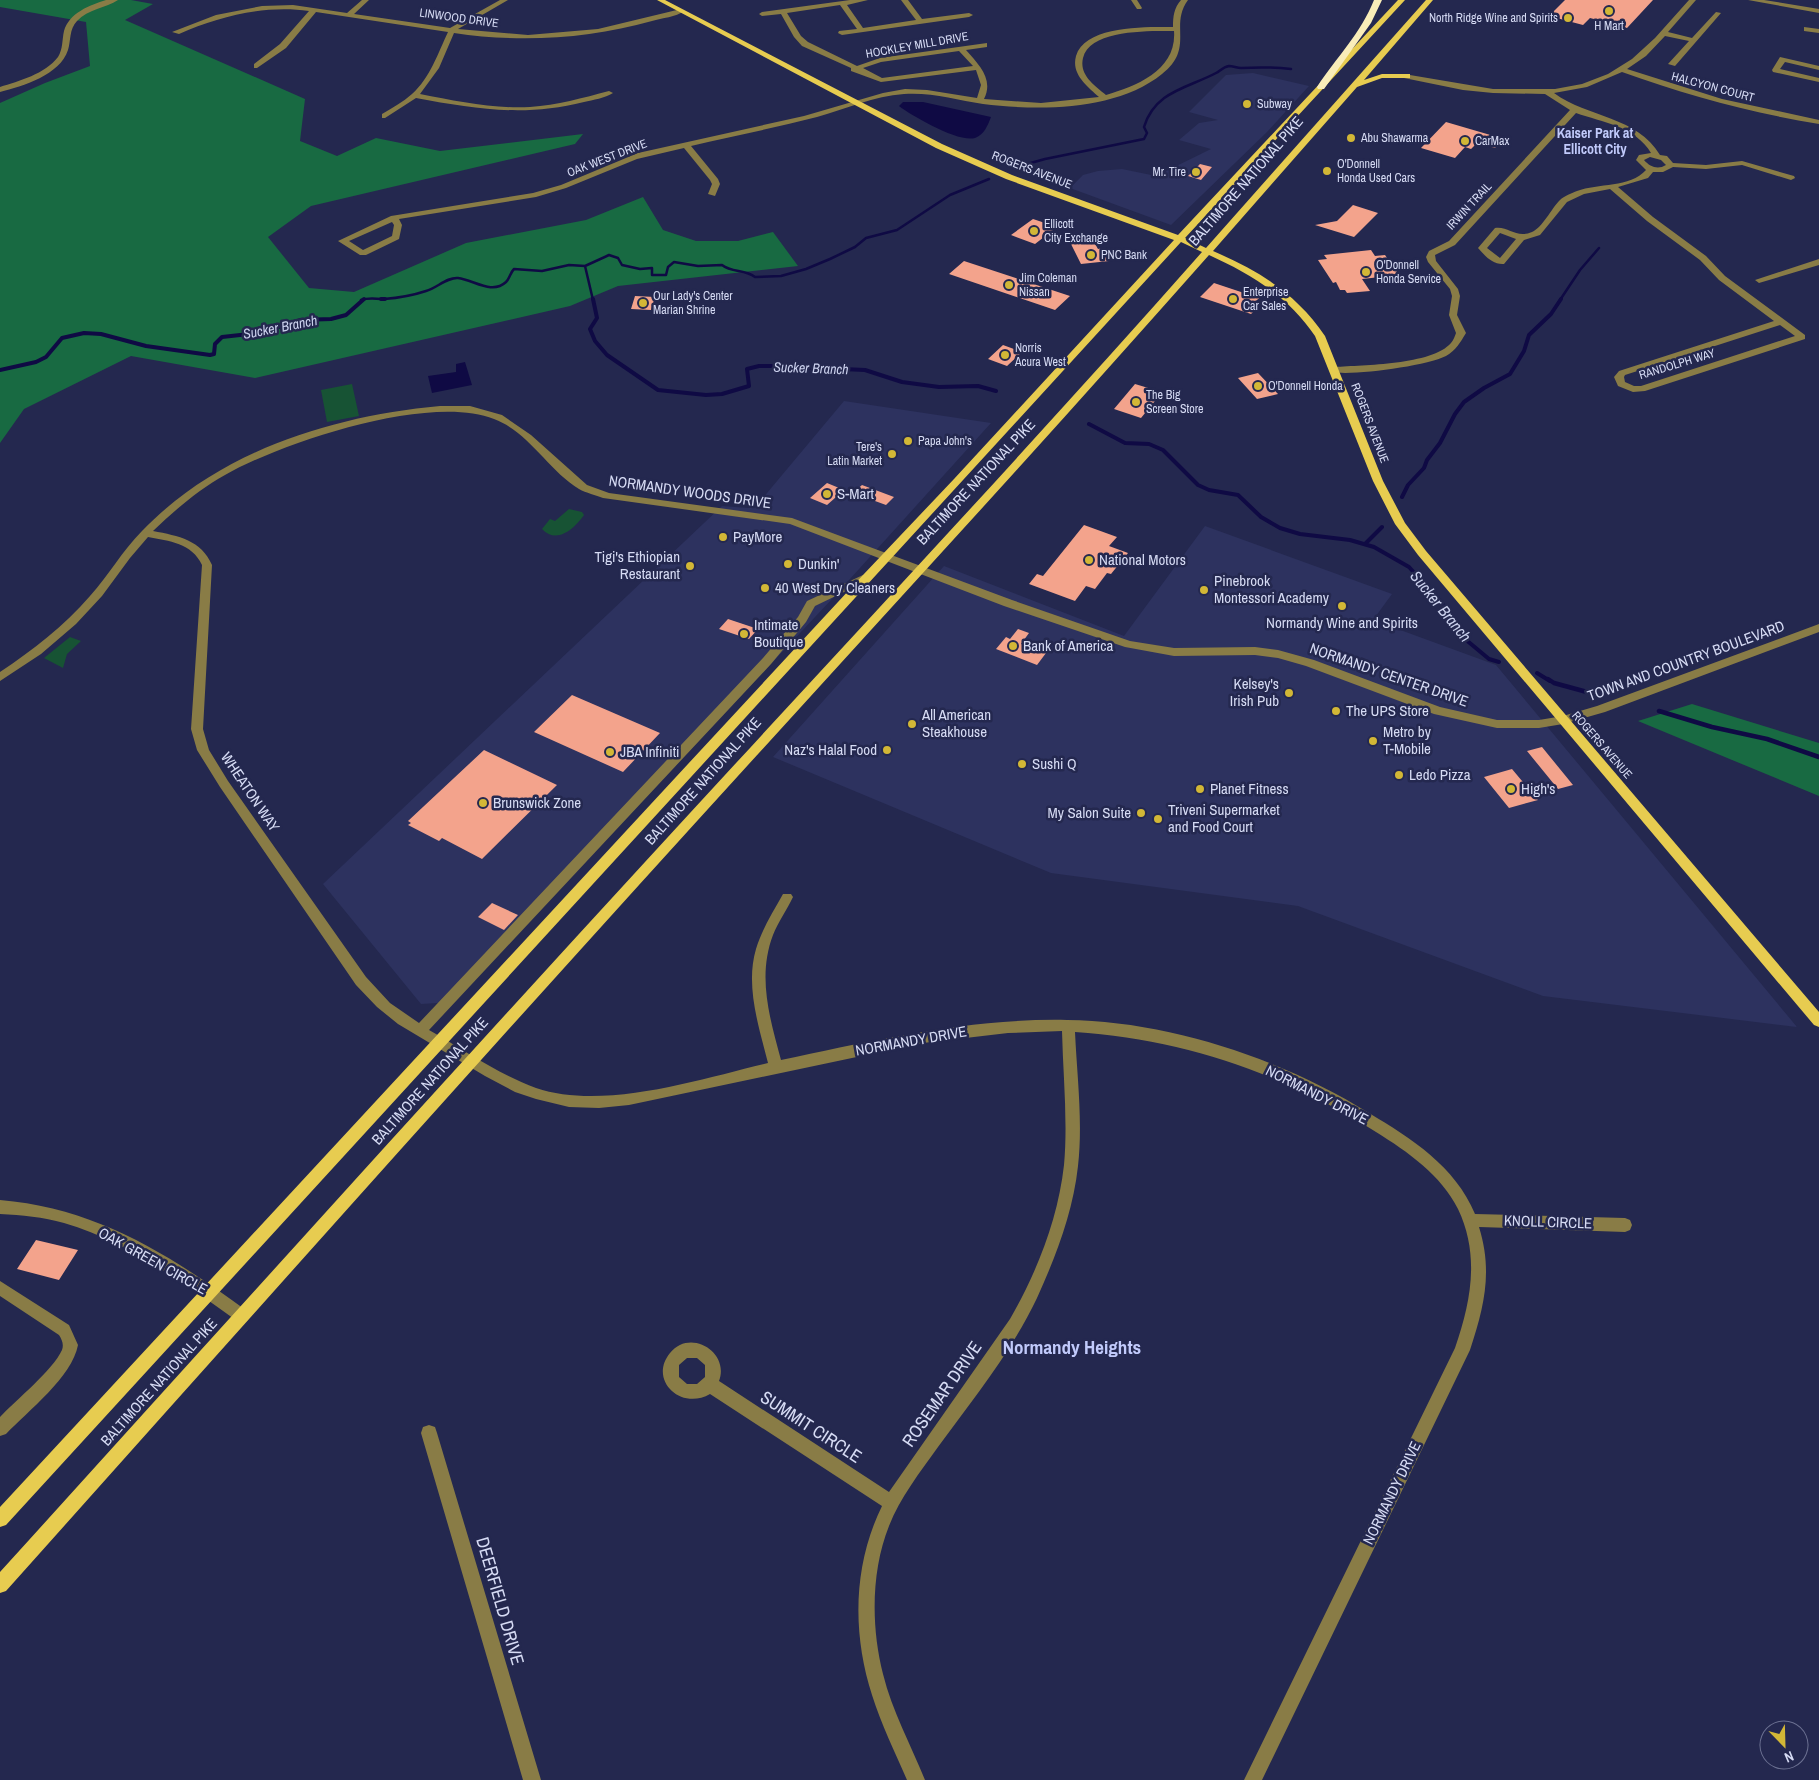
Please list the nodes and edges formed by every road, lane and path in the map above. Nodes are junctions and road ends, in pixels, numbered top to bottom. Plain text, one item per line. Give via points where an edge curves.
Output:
1 (115, 0) edge
2 (366, 0) edge
3 (504, 0) edge
4 (660, 0) edge
5 (865, 0) edge
6 (904, 0) edge
7 (1134, 0) edge
8 (1185, 0) edge
9 (1378, 0) edge
10 (1402, 0) edge
11 (1692, 0) edge
12 (1751, 0) edge
13 (1426, 2) edge
14 (842, 3) junction
15 (1139, 8) dead end
16 (314, 10) junction
17 (681, 11) junction
18 (783, 11) junction
19 (1819, 11) edge
20 (1718, 12) dead end
21 (350, 14) junction
22 (762, 14) dead end
23 (968, 15) dead end
24 (920, 21) junction
25 (1177, 29) junction
26 (1808, 29) dead end
27 (452, 30) junction
28 (861, 30) junction
29 (1819, 31) edge
30 (176, 32) dead end
31 (842, 32) dead end
32 (1663, 33) junction
33 (1693, 40) junction
34 (984, 45) dead end
35 (962, 48) junction
36 (1382, 63) junction
37 (1672, 64) dead end
38 (257, 66) dead end
39 (977, 68) junction
40 (1819, 68) edge
41 (854, 69) junction
42 (1622, 70) junction
43 (1406, 76) junction
44 (1819, 80) edge
45 (1321, 86) junction
46 (0, 90) edge
47 (1546, 91) junction
48 (1349, 92) junction
49 (609, 94) dead end
50 (415, 95) junction
51 (1104, 97) junction
52 (980, 100) junction
53 (856, 101) junction
54 (1575, 109) junction
55 (385, 116) dead end
56 (1800, 119) junction
57 (1819, 122) edge
58 (1819, 130) edge
59 (686, 145) junction
60 (1656, 156) junction
61 (1671, 165) junction
62 (1651, 169) junction
63 (1792, 178) dead end
64 (1613, 187) junction
65 (712, 194) dead end
66 (394, 218) junction
67 (1521, 238) dead end
68 (1180, 239) junction
69 (1208, 251) junction
70 (1819, 262) edge
71 (1759, 280) dead end
72 (1781, 322) junction
73 (1335, 370) junction
74 (146, 534) junction
75 (886, 556) junction
76 (920, 569) junction
77 (867, 577) junction
78 (1819, 628) edge
79 (0, 677) edge
80 (1563, 720) junction
81 (787, 897) dead end
82 (1819, 1021) edge
83 (1068, 1025) junction
84 (420, 1031) junction
85 (440, 1043) junction
86 (471, 1061) junction
87 (776, 1068) junction
88 (0, 1207) edge
89 (1471, 1220) junction
90 (1625, 1225) dead end
91 (0, 1288) edge
92 (210, 1292) junction
93 (242, 1316) junction
94 (709, 1384) dead end
95 (0, 1428) edge
96 (429, 1433) dead end
97 (892, 1503) junction
98 (0, 1519) edge
99 (0, 1585) edge
100 (532, 1780) edge
101 (916, 1780) edge
102 (1253, 1780) edge

1 - 46 street via 85,12 72,22 63,55 52,67
2 - 21 street
3 - 27 street
4 - 17 main road, ROGERS AVENUE
5 - 14 street
6 - 24 street
7 - 15 street
8 - 25 street, OAK WEST DRIVE via 1175,15
9 - 45 highway via 1369,20
10 - 45 main road, BALTIMORE NATIONAL PIKE
11 - 32 street
12 - 19 street
13 - 36 main road, BALTIMORE NATIONAL PIKE
14 - 18 street
14 - 28 street
16 - 21 street, LINWOOD DRIVE
16 - 30 street, LINWOOD DRIVE via 249,9 216,16
16 - 38 street via 283,46
17 - 27 street, LINWOOD DRIVE via 617,28 549,36
17 - 53 main road, ROGERS AVENUE
18 - 22 street
18 - 41 street via 805,44
20 - 33 street
21 - 27 street, LINWOOD DRIVE
23 - 24 street
24 - 28 street
25 - 51 street, OAK WEST DRIVE via 1178,42 1170,64 1141,84
25 - 51 street via 1108,35 1085,45 1080,59 1080,74
26 - 29 street
27 - 50 street via 435,68
28 - 31 street
32 - 33 street
32 - 42 street via 1647,51
33 - 37 street
34 - 35 street, HOCKLEY MILL DRIVE
35 - 39 street
35 - 41 street, HOCKLEY MILL DRIVE via 880,60
36 - 43 main road
36 - 48 main road, BALTIMORE NATIONAL PIKE
39 - 41 street via 887,81
39 - 52 street via 986,87
40 - 44 street via 1783,60 1776,70
42 - 47 street via 1587,84
42 - 56 street, HALCYON COURT via 1687,92
43 - 47 street via 1471,90
43 - 48 main road via 1375,76
45 - 68 main road, BALTIMORE NATIONAL PIKE
47 - 54 street
48 - 69 main road, BALTIMORE NATIONAL PIKE
49 - 50 street via 528,109 492,108
50 - 55 street
51 - 52 street, OAK WEST DRIVE via 1034,106
52 - 53 street, OAK WEST DRIVE via 921,91 896,92
53 - 59 street, OAK WEST DRIVE via 806,118
53 - 68 main road, ROGERS AVENUE via 989,169
54 - 60 street via 1635,133 1648,143
54 - 73 street, IRWIN TRAIL via 1452,243 1432,253 1432,262 1456,296 1453,315 1462,334 1456,345 1418,362
56 - 57 street, HALCYON COURT
56 - 58 street, HALCYON COURT via 1806,126
59 - 65 street via 714,179 716,184
59 - 66 street, OAK WEST DRIVE via 633,157 534,195
60 - 61 street via 1668,160
60 - 62 street via 1645,156 1640,160
61 - 62 street via 1664,170
61 - 63 street via 1706,167 1742,163
62 - 64 street via 1637,180
64 - 67 street via 1582,192 1564,200 1537,233
64 - 72 street, RANDOLPH WAY via 1702,258 1722,278
66 - 66 street, OAK WEST DRIVE via 398,225 396,237 363,254 342,242
68 - 69 main road, ROGERS AVENUE
68 - 75 main road, BALTIMORE NATIONAL PIKE
69 - 73 main road, ROGERS AVENUE via 1260,278 1298,308 1320,336
69 - 76 main road, BALTIMORE NATIONAL PIKE via 1055,424
70 - 71 street
72 - 72 street, RANDOLPH WAY via 1622,373 1619,380 1626,387 1642,389 1802,337
73 - 80 main road, ROGERS AVENUE via 1378,482 1400,524
74 - 75 street, NORMANDY WOODS DRIVE via 174,505 203,484 283,444 364,421 425,410 460,408 501,418 514,426 574,480 594,492 792,521
74 - 79 street, NORMANDY WOODS DRIVE via 78,616
74 - 84 street, WHEATON WAY via 192,545 205,557 197,728 208,760 361,981 390,1012
75 - 76 street, NORMANDY WOODS DRIVE
75 - 77 main road, BALTIMORE NATIONAL PIKE
76 - 80 street, NORMANDY CENTER DRIVE via 1129,644 1174,652 1255,651 1278,654 1458,717 1497,724 1539,724
76 - 86 main road, BALTIMORE NATIONAL PIKE
77 - 84 street via 811,604 767,661
77 - 85 main road, BALTIMORE NATIONAL PIKE
78 - 80 street, TOWN AND COUNTRY BOULEVARD via 1601,710
80 - 82 main road, ROGERS AVENUE
81 - 87 street via 766,935 758,973 759,993
83 - 87 street, NORMANDY DRIVE via 1011,1026 961,1032
83 - 89 street, NORMANDY DRIVE via 1186,1042 1286,1076 1374,1124 1438,1169 1454,1189
83 - 97 street, ROSEMAR DRIVE via 1072,1149 1067,1189 1055,1235 1037,1280 1012,1328
84 - 85 street, WHEATON WAY
85 - 86 street, WHEATON WAY
85 - 92 main road, BALTIMORE NATIONAL PIKE
86 - 87 street, NORMANDY DRIVE via 545,1097 592,1102 645,1097
86 - 93 main road, BALTIMORE NATIONAL PIKE
88 - 92 street, OAK GREEN CIRCLE via 47,1212 85,1224 136,1248
89 - 90 street, KNOLL CIRCLE
89 - 102 street, NORMANDY DRIVE via 1478,1253 1479,1286 1474,1316 1462,1350
91 - 95 street via 64,1330 69,1336 70,1346 67,1357 58,1368
92 - 93 street, OAK GREEN CIRCLE
92 - 98 main road, BALTIMORE NATIONAL PIKE
93 - 99 main road, BALTIMORE NATIONAL PIKE
94 - 97 street, SUMMIT CIRCLE
96 - 100 street, DEERFIELD DRIVE
97 - 101 street, ROSEMAR DRIVE via 873,1549 866,1591 866,1630 881,1697

